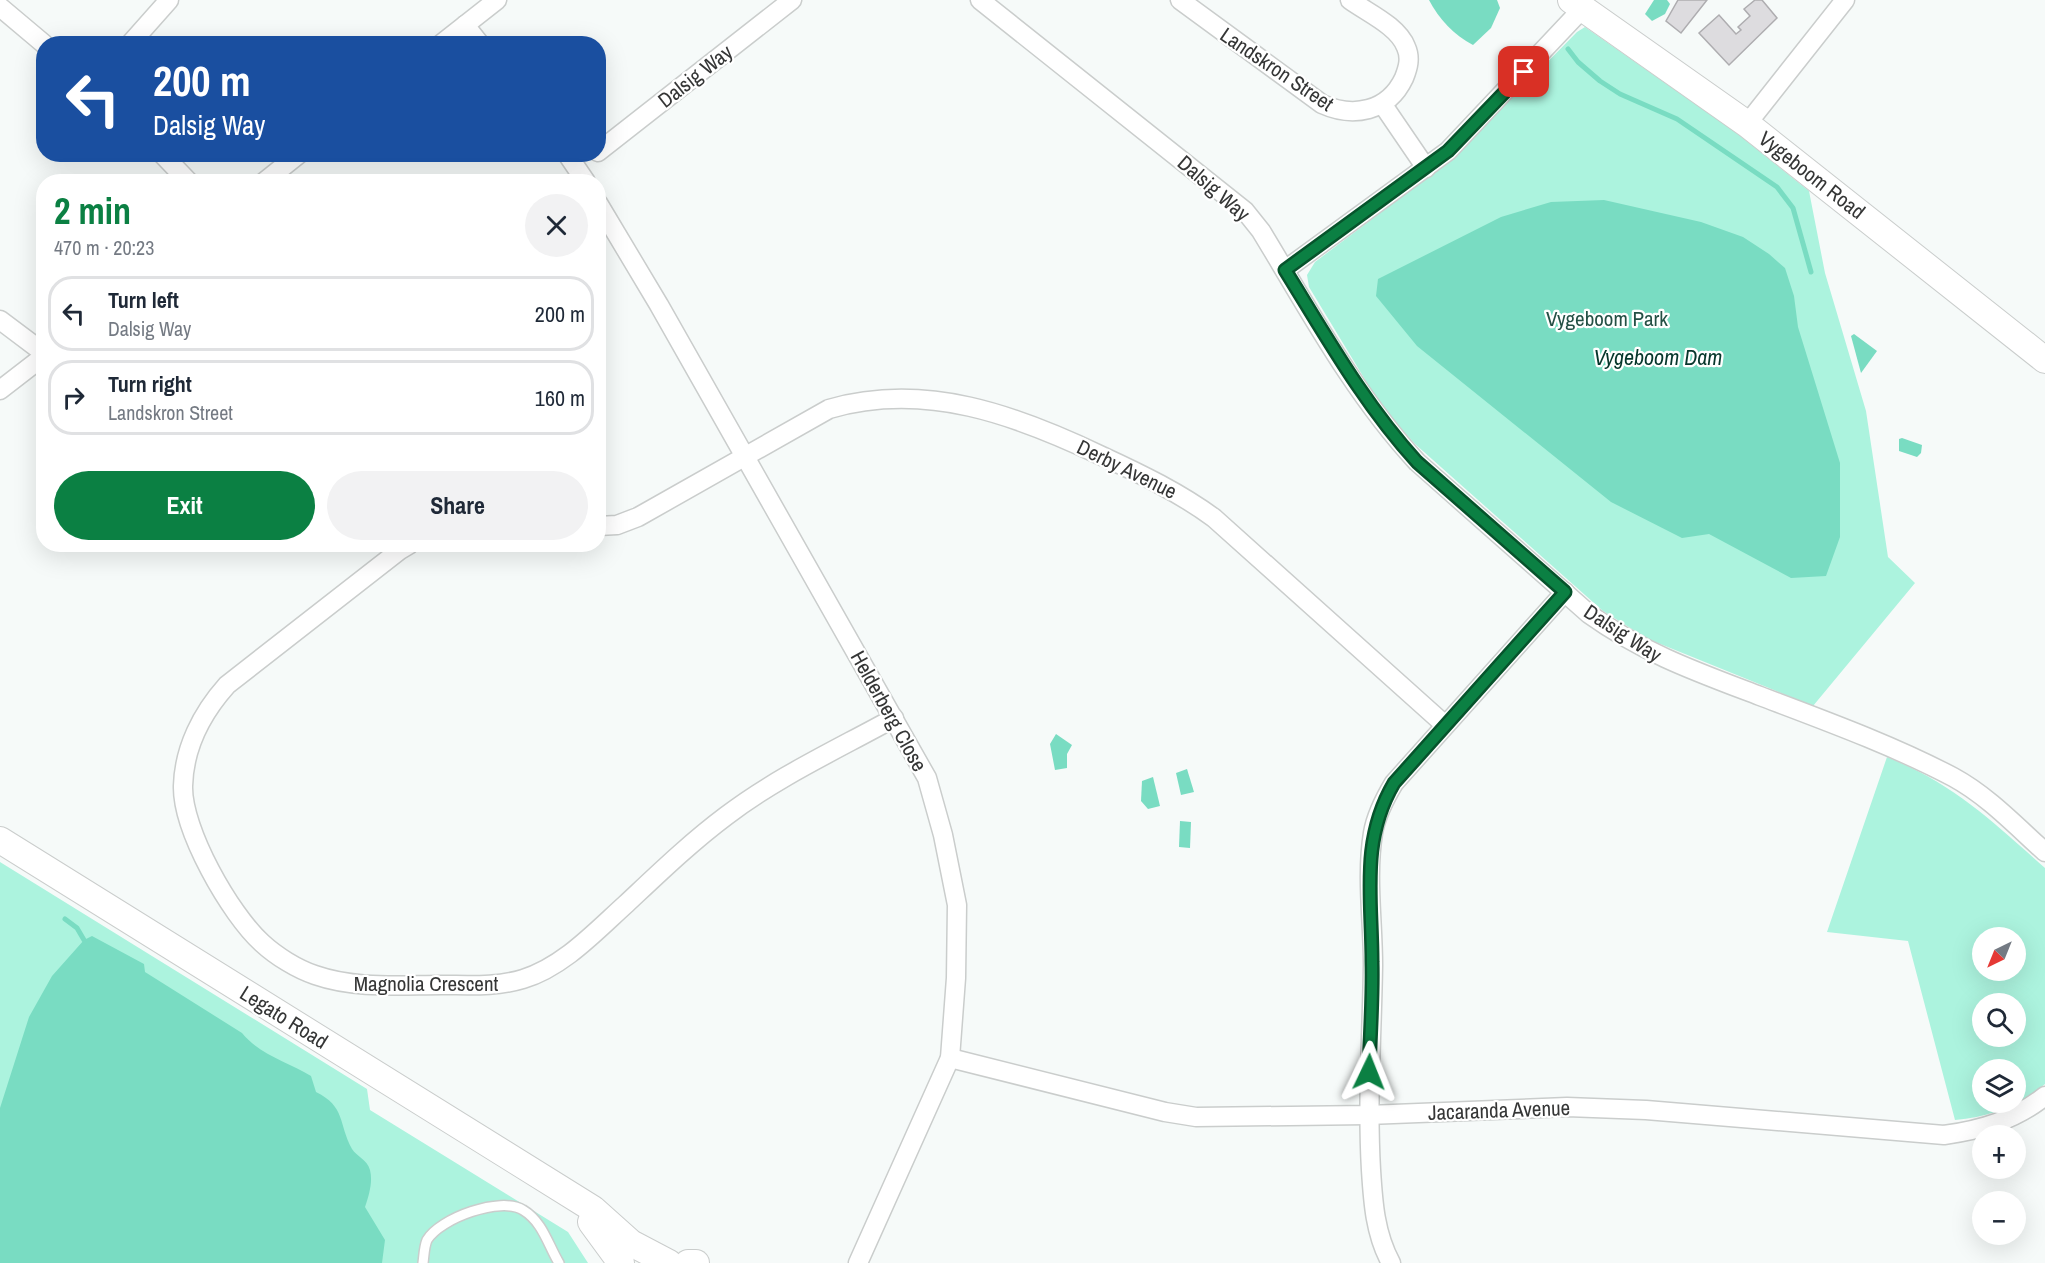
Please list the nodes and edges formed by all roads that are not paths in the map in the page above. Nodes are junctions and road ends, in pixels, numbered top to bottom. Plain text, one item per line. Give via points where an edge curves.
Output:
1 (169, 0) edge
2 (497, 0) edge
3 (792, 0) edge
4 (980, 0) edge
5 (1180, 0) edge
6 (1350, 0) edge
7 (1845, 0) edge
8 (1577, 4) edge
9 (0, 7) edge
10 (465, 25) junction
11 (137, 36) edge
12 (451, 36) edge
13 (474, 36) edge
14 (36, 37) edge
15 (1383, 105) junction
16 (1747, 124) junction
17 (606, 146) edge
18 (170, 162) edge
19 (289, 162) edge
20 (1426, 168) junction
21 (181, 174) edge
22 (274, 174) edge
23 (606, 216) edge
24 (1285, 270) junction
25 (0, 320) edge
26 (36, 348) edge
27 (2045, 360) edge
28 (36, 361) edge
29 (0, 390) edge
30 (743, 456) junction
31 (606, 526) edge
32 (397, 552) edge
33 (1565, 592) junction
34 (894, 718) junction
35 (1445, 725) junction
36 (0, 840) edge
37 (2045, 852) edge
38 (950, 1058) junction
39 (2045, 1096) edge
40 (1368, 1115) junction
41 (568, 1194) junction
42 (423, 1263) edge
43 (559, 1263) edge
44 (621, 1263) edge
45 (669, 1263) edge
46 (688, 1263) edge
47 (696, 1263) edge
48 (858, 1263) edge
49 (1391, 1263) edge

1 - 11 street
2 - 10 street
3 - 17 street, Dalsig Way
4 - 24 street, Dalsig Way via 1232,199 1261,231
5 - 15 street, Landskron Street via 1322,104 1354,113
6 - 15 street via 1397,34 1406,46 1408,69 1396,92
7 - 16 street
8 - 16 street, Vygeboom Road
8 - 20 street via 1477,121
9 - 14 street
10 - 12 street
10 - 13 street
15 - 20 street
16 - 27 street, Vygeboom Road
18 - 21 street
19 - 22 street
20 - 24 street
23 - 30 street, Helderberg Close
24 - 33 street, Dalsig Way via 1395,438 1417,462
25 - 26 street
28 - 29 street
30 - 31 street via 638,517
30 - 34 street, Helderberg Close
30 - 35 street, Derby Avenue via 829,409 860,400 958,404 991,410 1047,430 1191,500
32 - 34 street, Magnolia Crescent via 227,685 210,704 188,755 183,786 187,811 194,837 210,867 241,920 263,944 313,974 345,983 379,985 500,984 526,978 585,941 727,815
33 - 35 street
33 - 37 street, Dalsig Way via 1616,633 1667,661 1888,746 1954,778 1980,795
34 - 38 street, Helderberg Close via 927,778 957,904 957,978
35 - 40 street via 1394,783 1373,830
36 - 41 street, Legato Road
38 - 40 street, Jacaranda Avenue via 1179,1115
38 - 48 street, Helderberg Close
39 - 40 street, Jacaranda Avenue via 2003,1121 1944,1135 1567,1107
40 - 49 street via 1378,1232
41 - 44 street, Legato Road
41 - 45 street, Legato Road via 593,1209 631,1243
42 - 43 lane via 428,1239 440,1229 468,1212 505,1205 522,1209 533,1217
46 - 47 street

